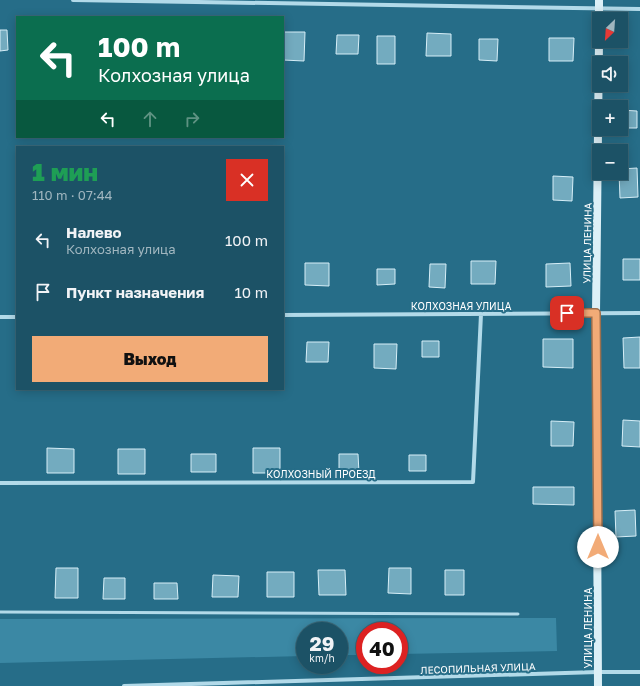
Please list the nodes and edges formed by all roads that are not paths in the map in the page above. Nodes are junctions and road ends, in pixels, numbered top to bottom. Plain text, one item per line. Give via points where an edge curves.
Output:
1 (73, 0) edge
2 (600, 4) edge
3 (640, 9) edge
4 (599, 48) edge
5 (596, 313) junction
6 (640, 313) edge
7 (481, 314) junction
8 (284, 315) edge
9 (0, 317) edge
10 (16, 317) edge
11 (0, 483) edge
12 (0, 612) edge
13 (518, 614) dead end
14 (598, 672) junction
15 (640, 672) edge
16 (264, 684) edge
17 (124, 686) edge
18 (598, 686) edge

1 - 2 street
2 - 3 street
4 - 5 street, УЛИЦА ЛЕНИНА
5 - 6 street, КОЛХОЗНАЯ УЛИЦА
5 - 7 street, КОЛХОЗНАЯ УЛИЦА
5 - 14 street, УЛИЦА ЛЕНИНА
7 - 8 street, КОЛХОЗНАЯ УЛИЦА
7 - 11 street, КОЛХОЗНЫЙ ПРОЕЗД via 472,482
9 - 10 street
12 - 13 lane
14 - 15 street, ЛЕСОПИЛЬНАЯ УЛИЦА
14 - 16 street, ЛЕСОПИЛЬНАЯ УЛИЦА
14 - 18 street, УЛИЦА ЛЕНИНА
16 - 17 street, ЛЕСОПИЛЬНАЯ УЛИЦА

